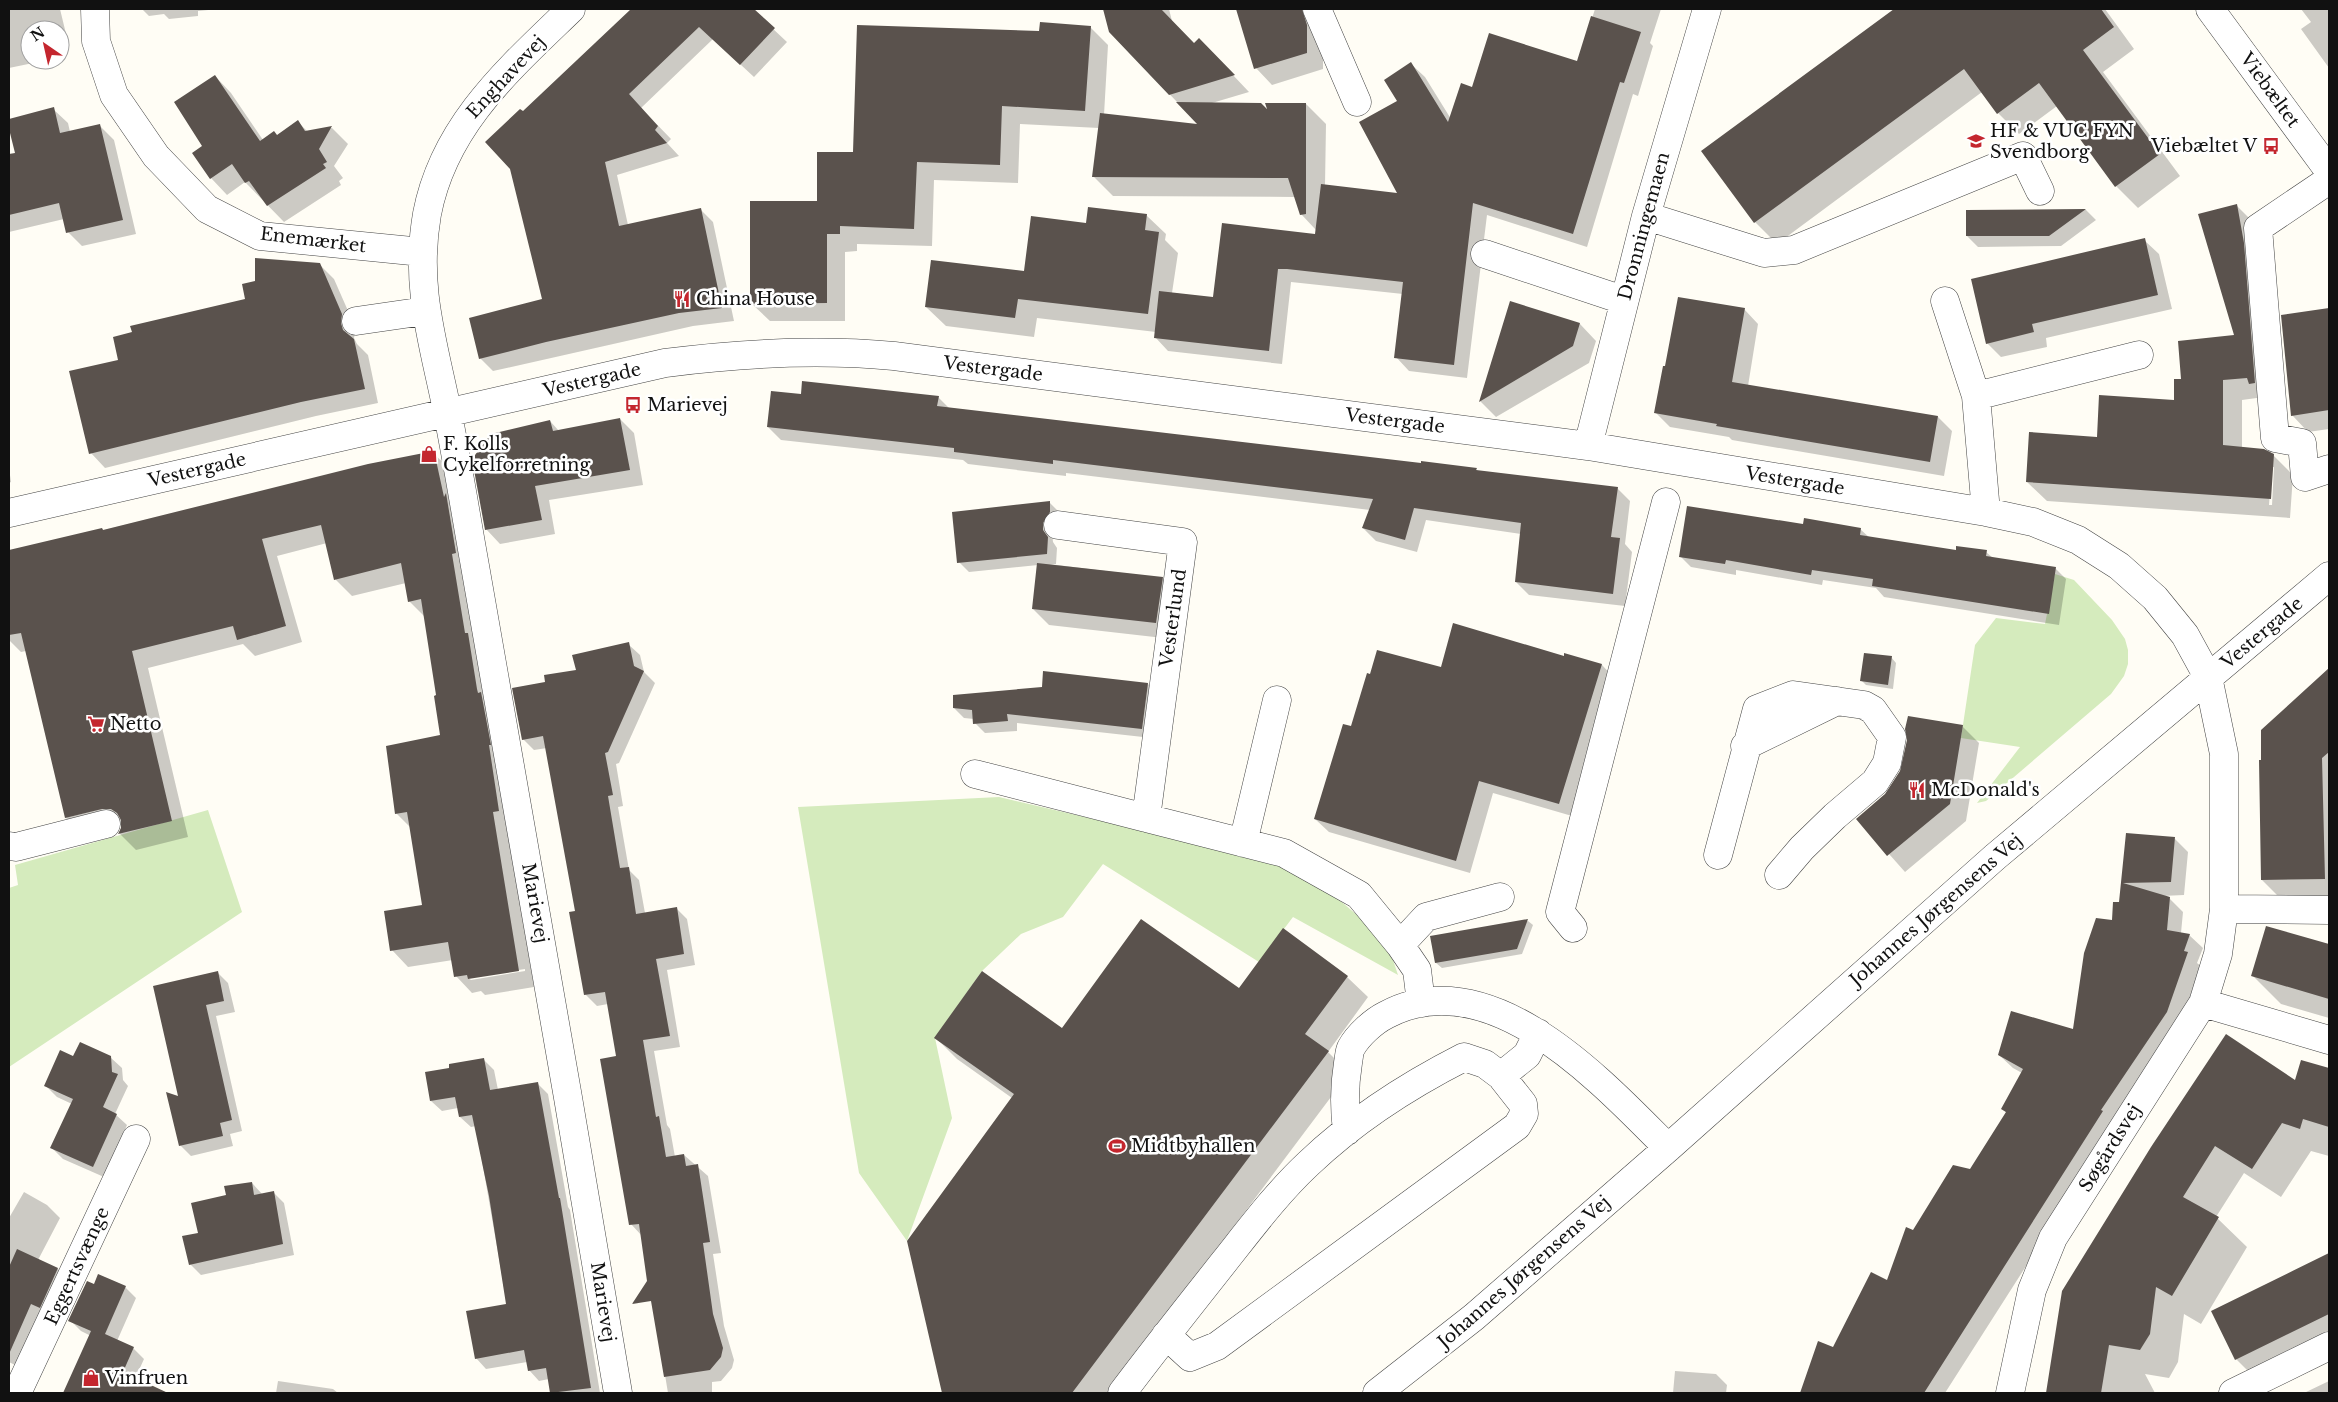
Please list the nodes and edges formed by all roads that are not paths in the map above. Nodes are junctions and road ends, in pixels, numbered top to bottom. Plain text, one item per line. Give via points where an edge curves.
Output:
1 (94, 9) edge
2 (571, 9) edge
3 (1317, 9) edge
4 (1707, 9) edge
5 (2210, 9) edge
6 (1356, 102) dead end
7 (2328, 169) edge
8 (2040, 191) dead end
9 (1646, 216) junction
10 (422, 252) junction
11 (1485, 254) dead end
12 (1623, 300) junction
13 (1945, 301) dead end
14 (425, 311) junction
15 (356, 321) dead end
16 (2139, 355) dead end
17 (1976, 396) junction
18 (448, 413) junction
19 (1588, 446) junction
20 (2329, 469) edge
21 (1666, 502) dead end
22 (1986, 512) junction
23 (9, 513) edge
24 (1058, 525) dead end
25 (2329, 576) edge
26 (2208, 677) junction
27 (1278, 700) dead end
28 (975, 774) dead end
29 (1146, 818) junction
30 (106, 824) dead end
31 (1243, 842) junction
32 (9, 846) edge
33 (1718, 855) dead end
34 (1779, 875) dead end
35 (1500, 896) dead end
36 (2224, 910) junction
37 (2329, 910) edge
38 (1573, 928) dead end
39 (1400, 945) junction
40 (1421, 1003) junction
41 (2203, 1003) junction
42 (1538, 1034) junction
43 (2329, 1040) edge
44 (1500, 1076) junction
45 (1347, 1131) junction
46 (136, 1139) dead end
47 (1668, 1148) junction
48 (1166, 1335) junction
49 (2329, 1346) edge
50 (17, 1393) edge
51 (618, 1393) edge
52 (1122, 1393) edge
53 (1377, 1393) edge
54 (2010, 1393) edge
55 (2233, 1393) edge

1 - 10 street, Enemærket via 96,42 114,95 156,156 208,209 260,236
2 - 10 street, Enghavevej via 478,103 458,132 441,164 428,210
3 - 6 street
4 - 9 street, Dronningemaen
5 - 7 street, Viebæltet
7 - 20 street via 2258,228 2275,438 2302,443 2305,476
8 - 9 street via 2023,156 1794,250 1764,253
9 - 12 street, Dronningemaen
10 - 14 street, Enghavevej
11 - 12 street
12 - 19 street, Dronningemaen
13 - 17 street
14 - 15 street
14 - 18 street, Enghavevej
16 - 17 street
17 - 22 street
18 - 19 street, Vestergade via 666,363 717,356 810,351 894,356
18 - 23 street, Vestergade
18 - 51 street, Marievej via 555,1013
19 - 22 street, Vestergade
21 - 38 street via 1560,912
22 - 26 street, Vestergade via 2033,522 2078,540 2119,566 2165,610 2185,635
24 - 29 street, Vesterlund via 1183,542
25 - 26 street, Vestergade
26 - 36 street, Søgårdsvej via 2224,754
26 - 47 street, Johannes Jørgensens Vej via 1944,901
27 - 31 street
28 - 29 street
29 - 31 street
30 - 32 street via 16,847
31 - 39 street via 1284,853 1360,895
33 - 34 street via 1757,708 1793,695 1869,708 1892,736 1887,763 1875,782 1828,823
35 - 39 street via 1426,917
36 - 37 street
36 - 41 street, Søgårdsvej via 2218,954
39 - 40 street via 1416,970
40 - 42 street via 1455,1002 1480,1006
40 - 45 street via 1382,1017 1350,1049 1343,1098
41 - 43 street
41 - 54 street, Søgårdsvej via 2053,1238 2032,1290
42 - 44 street via 1527,1055
42 - 47 street via 1621,1101
44 - 45 street via 1485,1064 1464,1057 1432,1073
44 - 48 street via 1523,1104 1524,1114 1517,1126 1217,1346 1190,1357
45 - 48 street via 1308,1164 1266,1210
46 - 50 street, Eggertsvænge
47 - 53 street, Johannes Jørgensens Vej via 1474,1317
48 - 52 street
49 - 55 street

